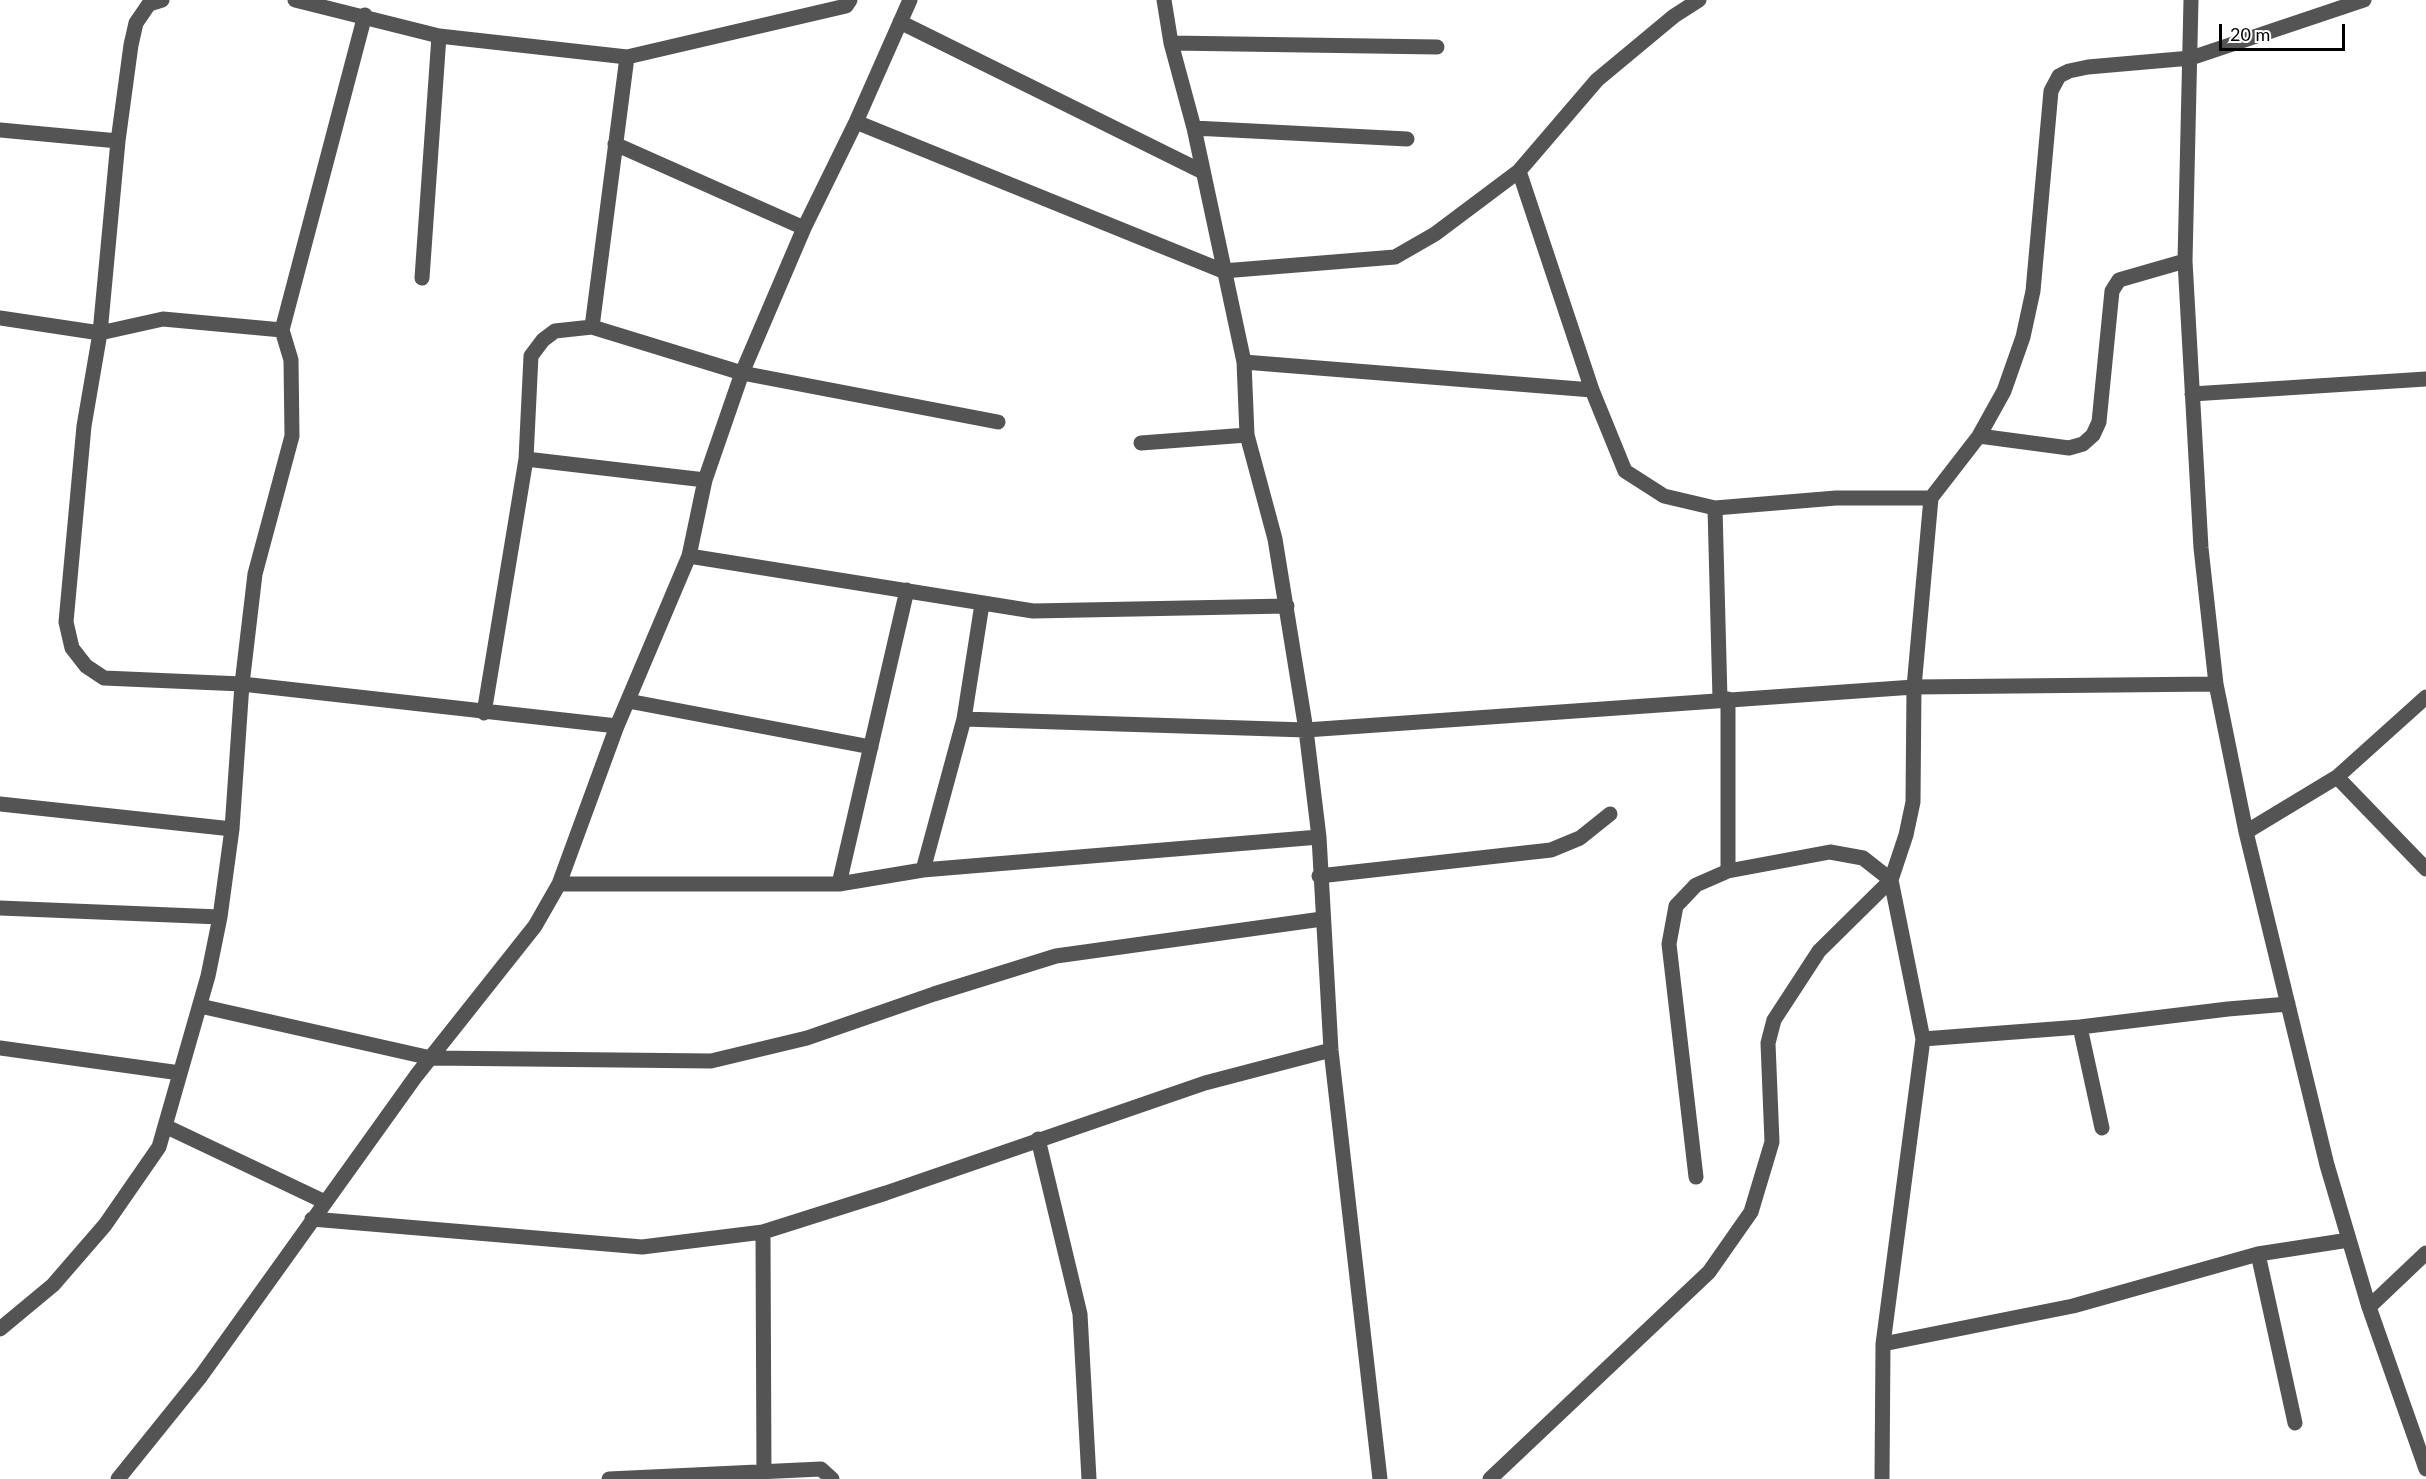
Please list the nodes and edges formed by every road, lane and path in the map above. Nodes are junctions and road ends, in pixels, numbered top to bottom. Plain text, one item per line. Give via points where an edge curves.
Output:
1 (162, 0) edge
2 (295, 0) edge
3 (850, 0) edge
4 (910, 0) edge
5 (1164, 0) edge
6 (1699, 0) edge
7 (2191, 0) edge
8 (2364, 0) edge
9 (364, 15) junction
10 (900, 22) junction
11 (439, 36) junction
12 (1171, 43) junction
13 (1437, 47) dead end
14 (627, 57) junction
15 (2191, 58) junction
16 (856, 122) junction
17 (1194, 128) junction
18 (0, 130) edge
19 (1407, 139) dead end
20 (118, 141) junction
21 (615, 144) junction
22 (1519, 171) junction
23 (1203, 172) junction
24 (804, 228) junction
25 (2185, 261) junction
26 (1223, 271) junction
27 (422, 278) dead end
28 (0, 318) edge
29 (592, 327) junction
30 (282, 330) junction
31 (100, 333) junction
32 (1244, 362) junction
33 (742, 373) junction
34 (2426, 380) edge
35 (1592, 390) junction
36 (2192, 394) junction
37 (998, 422) dead end
38 (1246, 435) junction
39 (1979, 436) junction
40 (1141, 443) dead end
41 (526, 459) junction
42 (705, 480) junction
43 (1931, 498) junction
44 (1715, 508) junction
45 (689, 556) junction
46 (907, 590) junction
47 (982, 604) junction
48 (1287, 606) junction
49 (242, 684) junction
50 (2216, 684) junction
51 (1914, 687) junction
52 (2426, 697) edge
53 (1724, 699) junction
54 (628, 701) junction
55 (484, 713) junction
56 (964, 719) junction
57 (617, 726) junction
58 (1306, 730) junction
59 (871, 747) junction
60 (2337, 777) junction
61 (0, 804) edge
62 (1610, 814) dead end
63 (231, 829) junction
64 (2246, 832) junction
65 (1319, 837) junction
66 (2426, 868) edge
67 (923, 870) junction
68 (1728, 871) junction
69 (1319, 876) junction
70 (1891, 880) junction
71 (839, 884) junction
72 (559, 885) junction
73 (0, 908) edge
74 (220, 917) junction
75 (1322, 919) junction
76 (2288, 1004) junction
77 (200, 1006) junction
78 (2080, 1027) junction
79 (1923, 1038) junction
80 (0, 1048) edge
81 (1331, 1050) junction
82 (431, 1058) junction
83 (180, 1073) junction
84 (165, 1126) junction
85 (2102, 1128) dead end
86 (1038, 1139) junction
87 (1696, 1177) dead end
88 (325, 1202) junction
89 (312, 1219) junction
90 (764, 1232) junction
91 (2349, 1240) junction
92 (2426, 1253) edge
93 (2258, 1254) junction
94 (2369, 1307) junction
95 (0, 1329) edge
96 (1883, 1344) junction
97 (2295, 1422) dead end
98 (2426, 1469) edge
99 (764, 1475) edge
100 (118, 1479) edge
101 (609, 1479) edge
102 (832, 1479) edge
103 (1089, 1479) edge
104 (1380, 1479) edge
105 (1490, 1479) edge
106 (1882, 1479) edge

1 - 20 street via 149,4 136,23
2 - 9 street
3 - 14 street via 846,6
4 - 10 street
5 - 12 street
6 - 22 street via 1597,80
7 - 15 street
8 - 15 street
9 - 11 street
9 - 30 street
10 - 16 street
10 - 23 street
11 - 14 street
11 - 27 street
12 - 13 street
12 - 17 street
14 - 21 street
15 - 25 street
15 - 39 street via 2088,67 2059,76 2051,91 2033,291 2023,337 2004,391
16 - 24 street
16 - 26 street
17 - 19 street
17 - 23 street
18 - 20 street
20 - 31 street
21 - 24 street
21 - 29 street
22 - 26 street via 1435,234 1395,257
22 - 35 street
23 - 26 street
24 - 33 street
25 - 36 street
25 - 39 street via 2119,280 2112,291 2099,422 2083,444 2069,448
26 - 32 street
28 - 31 street
29 - 33 street
29 - 41 street via 555,331 543,339 531,356
30 - 31 street via 162,319
30 - 49 street via 291,360 292,436 255,574
31 - 49 street via 84,426 66,622 72,648 86,666 104,678
32 - 35 street
32 - 38 street
33 - 37 street
33 - 42 street
34 - 36 street
35 - 44 street via 1625,471 1664,496
36 - 50 street via 2201,548
38 - 40 street
38 - 48 street via 1275,539
39 - 43 street
41 - 42 street
41 - 55 street
42 - 45 street
43 - 44 street via 1836,498
43 - 51 street
44 - 53 street
45 - 46 street
45 - 54 street
46 - 47 street
46 - 59 street
47 - 48 street via 1033,611
47 - 56 street
48 - 58 street
49 - 55 street
49 - 63 street
50 - 51 street
50 - 64 street
51 - 53 street
51 - 70 street via 1913,802
52 - 60 street
53 - 58 street
53 - 68 street
54 - 57 street
54 - 59 street
55 - 57 street
56 - 58 street
56 - 67 street
57 - 72 street
58 - 65 street
59 - 71 street
60 - 64 street
60 - 66 street
61 - 63 street
62 - 69 street via 1580,838 1551,850
63 - 74 street
64 - 76 street
65 - 67 street
65 - 69 street
67 - 71 street
68 - 70 street via 1830,852 1863,858
68 - 87 street via 1696,885 1676,906 1669,944
69 - 75 street
70 - 79 street
70 - 105 street via 1819,951 1774,1020 1768,1043 1772,1142 1751,1212 1709,1272
71 - 72 street
72 - 82 street via 534,926
73 - 74 street
74 - 77 street
75 - 81 street
75 - 82 street via 1056,956 807,1038 711,1061
76 - 78 street
76 - 91 street
77 - 82 street
77 - 83 street
78 - 79 street
78 - 85 street
79 - 96 street
80 - 83 street
81 - 86 street via 1204,1083
81 - 104 street
82 - 88 street
83 - 84 street
84 - 88 street
84 - 95 street via 159,1147 105,1225 53,1285
86 - 90 street
86 - 103 street via 1080,1314
88 - 89 street
89 - 90 street via 642,1247
89 - 100 street via 201,1376
90 - 99 street
91 - 93 street
91 - 94 street
92 - 94 street
93 - 96 street via 2073,1306
93 - 97 street
94 - 98 street
96 - 106 street
99 - 101 street
99 - 102 street via 821,1469

